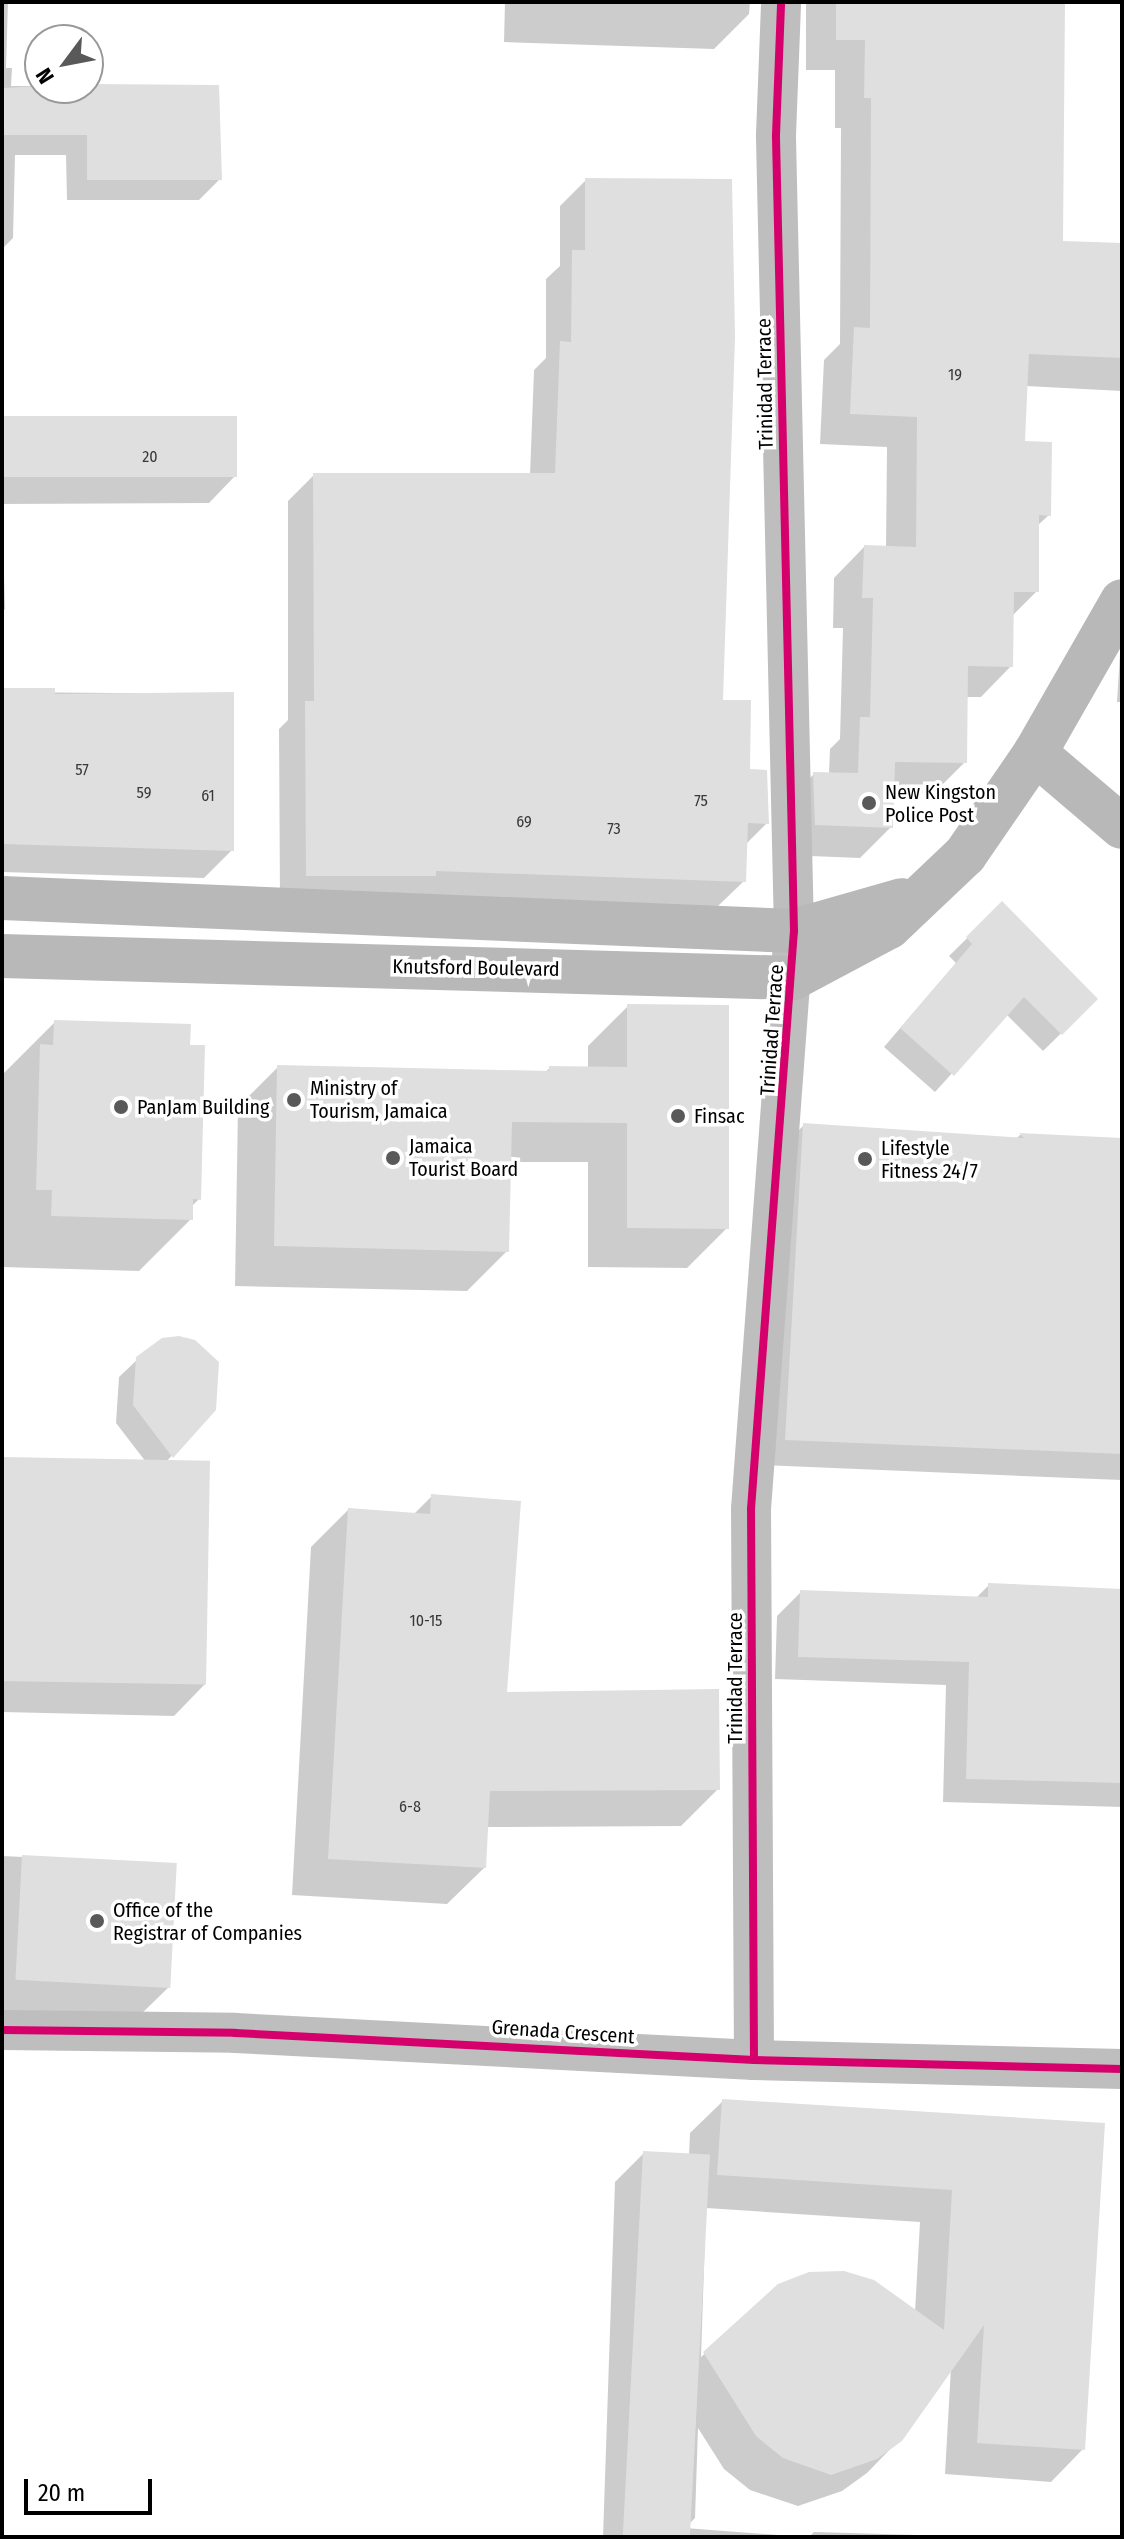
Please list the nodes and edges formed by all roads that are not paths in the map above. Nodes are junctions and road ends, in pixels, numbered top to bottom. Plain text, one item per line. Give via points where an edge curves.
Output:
1 (781, 2) edge
2 (1122, 601) edge
3 (1035, 753) junction
4 (1122, 827) edge
5 (923, 894) junction
6 (2, 898) edge
7 (794, 931) junction
8 (2, 956) edge
9 (793, 978) junction
10 (2, 2030) edge
11 (754, 2060) junction
12 (1122, 2069) edge

1 - 7 street, Trinidad Terrace via 776,135
2 - 3 main road, Knutsford Boulevard
3 - 4 main road
3 - 5 main road, Knutsford Boulevard via 965,855
5 - 7 main road, Knutsford Boulevard
5 - 9 main road, Knutsford Boulevard via 889,927
6 - 7 main road, Knutsford Boulevard
7 - 9 street, Trinidad Terrace
8 - 9 main road, Knutsford Boulevard
9 - 11 street, Trinidad Terrace via 751,1509
10 - 11 street, Grenada Crescent via 432,2040
11 - 12 street, Grenada Crescent

